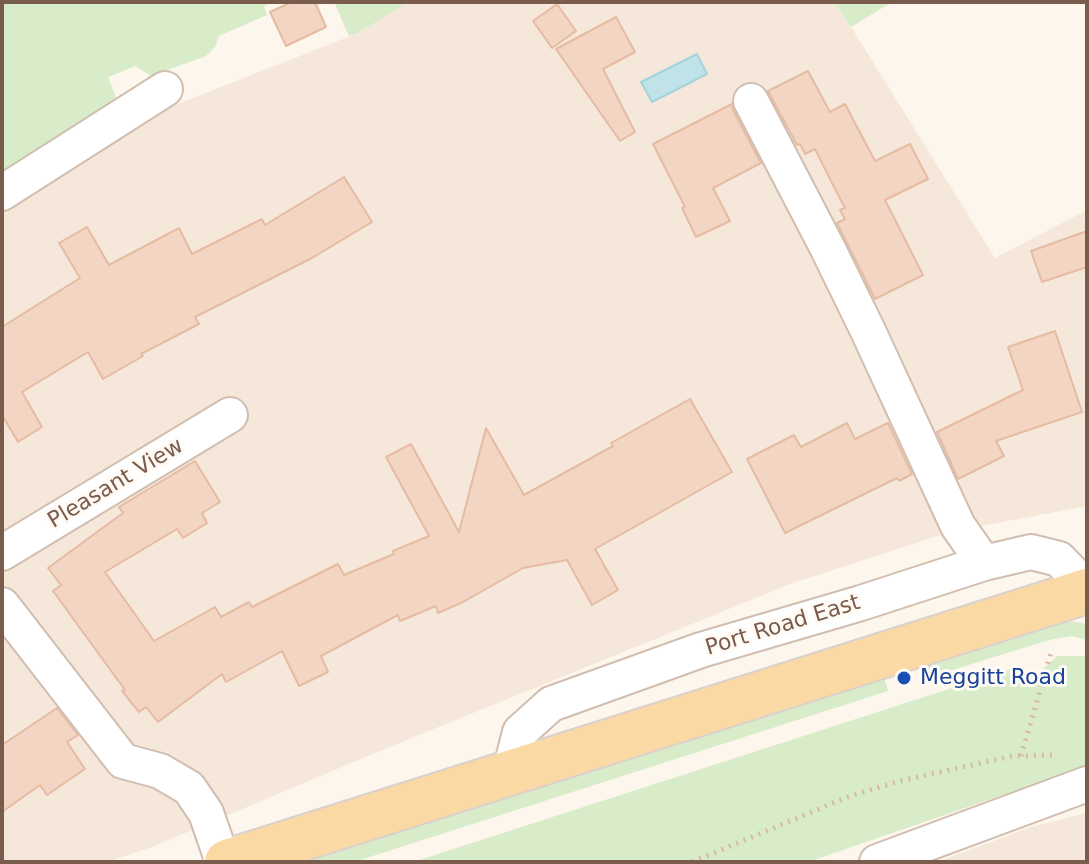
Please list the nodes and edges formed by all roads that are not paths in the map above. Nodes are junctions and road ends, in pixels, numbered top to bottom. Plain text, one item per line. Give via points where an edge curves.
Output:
1 (165, 89) dead end
2 (751, 101) dead end
3 (2, 193) edge
4 (230, 415) dead end
5 (2, 553) edge
6 (984, 563) junction
7 (1087, 589) edge
8 (2, 605) edge
9 (510, 772) junction
10 (1087, 784) edge
11 (225, 862) edge
12 (877, 862) edge

1 - 3 street
2 - 6 street via 855,305 958,526
4 - 5 street, Pleasant View
6 - 7 street, Port Road East via 1038,553 1059,559
6 - 9 street, Port Road East via 701,650 551,704 520,732
7 - 9 main road, Port Road East
8 - 11 street via 123,761 160,771 189,788 206,813
9 - 11 main road, Port Road East
10 - 12 street

